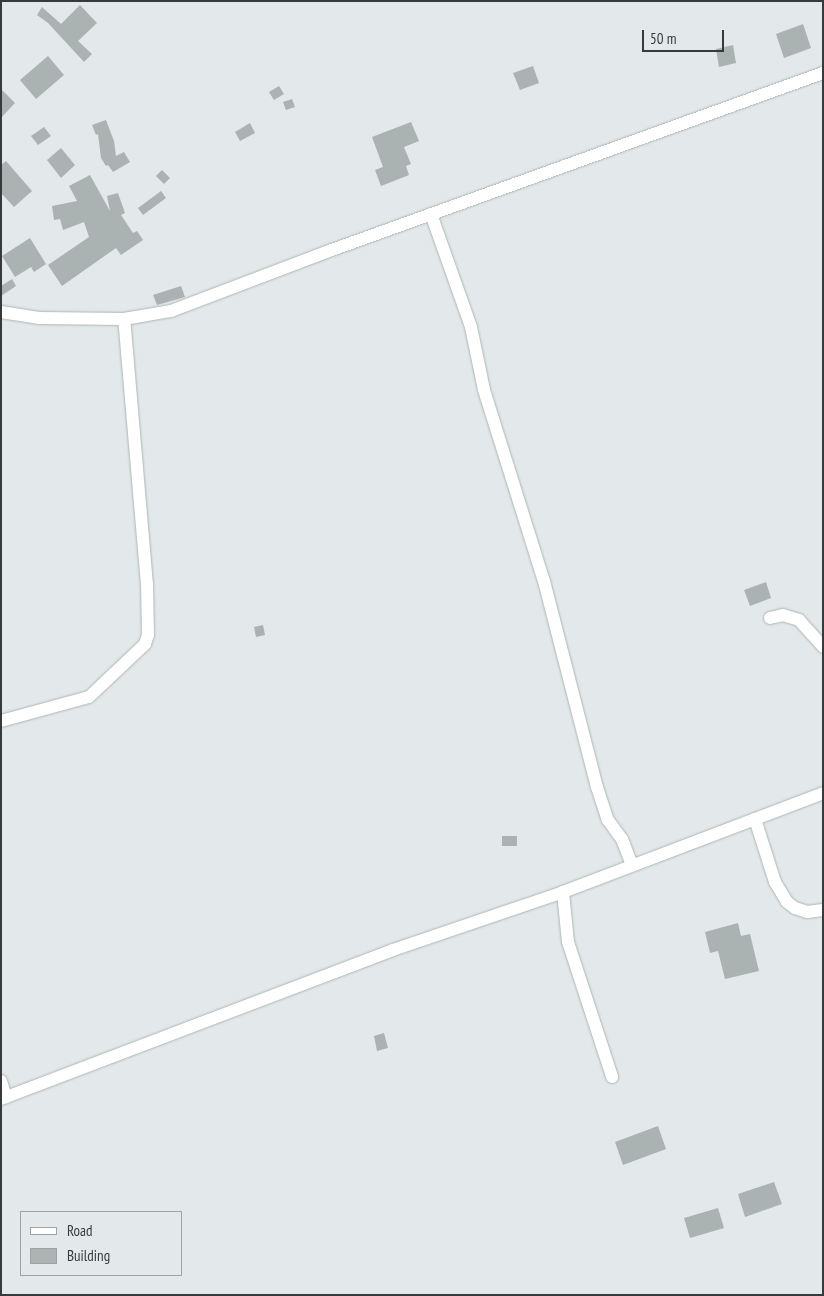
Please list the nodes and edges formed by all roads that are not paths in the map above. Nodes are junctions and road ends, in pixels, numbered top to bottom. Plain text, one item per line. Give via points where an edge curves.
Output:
1 (823, 73) edge
2 (431, 214) junction
3 (1, 312) edge
4 (124, 319) junction
5 (770, 618) dead end
6 (823, 647) edge
7 (1, 720) edge
8 (823, 793) edge
9 (755, 818) junction
10 (632, 865) junction
11 (563, 892) junction
12 (823, 910) edge
13 (612, 1077) dead end
14 (1, 1081) edge
15 (3, 1098) edge

1 - 2 street
2 - 4 street via 171,311
2 - 10 street via 471,327 484,390 544,581 597,787 608,820 622,839
3 - 4 street via 39,318
4 - 7 street via 147,585 148,635 145,644 89,697
5 - 6 street via 783,615 799,620
8 - 9 street
9 - 10 street
9 - 12 street via 775,882 787,902 807,912
10 - 11 street
11 - 13 street via 568,942
11 - 15 street via 394,950
14 - 15 street

